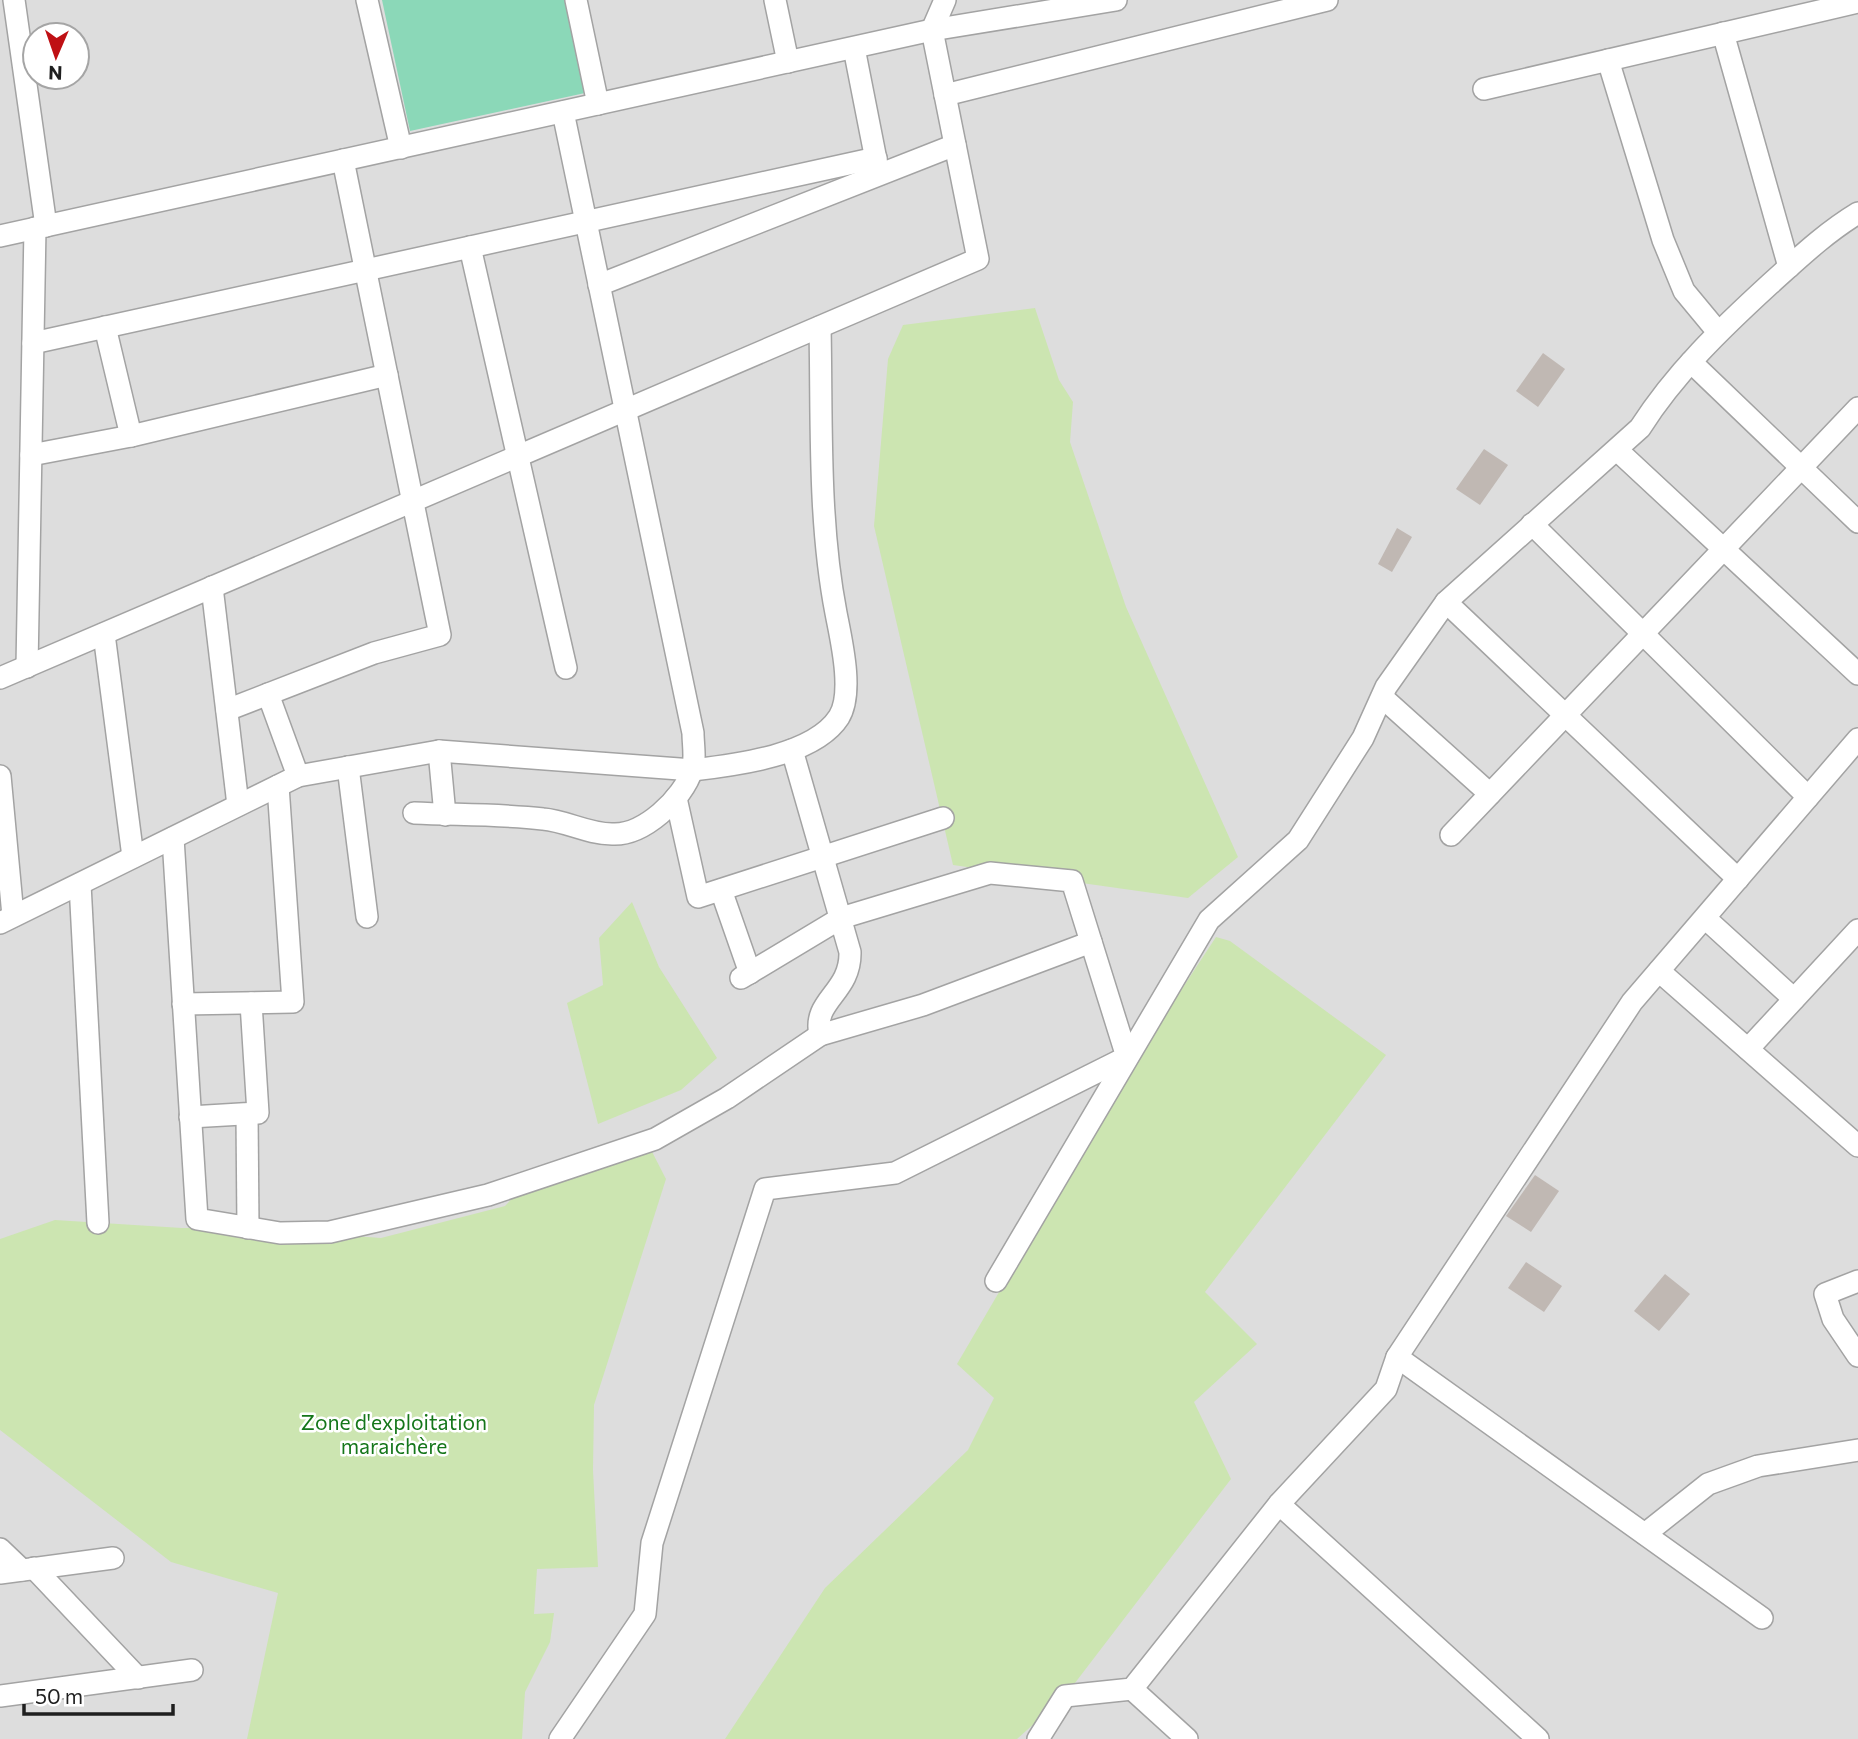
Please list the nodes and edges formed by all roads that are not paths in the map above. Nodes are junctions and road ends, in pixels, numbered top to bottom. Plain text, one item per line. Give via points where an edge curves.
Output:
1 (14, 0) edge
2 (367, 0) edge
3 (576, 0) edge
4 (775, 0) edge
5 (945, 0) edge
6 (1116, 0) edge
7 (1327, 0) edge
8 (1856, 6) edge
9 (932, 30) junction
10 (1723, 33) junction
11 (854, 48) junction
12 (1608, 60) junction
13 (788, 62) junction
14 (1484, 89) dead end
15 (945, 95) junction
16 (598, 104) junction
17 (563, 112) junction
18 (956, 145) junction
19 (401, 148) junction
20 (344, 160) junction
21 (877, 167) junction
22 (1858, 213) edge
23 (586, 222) junction
24 (40, 227) junction
25 (0, 236) edge
26 (470, 247) junction
27 (1789, 267) junction
28 (366, 270) junction
29 (599, 285) junction
30 (105, 327) junction
31 (820, 327) junction
32 (1718, 332) junction
33 (33, 343) junction
34 (1691, 362) junction
35 (387, 375) junction
36 (1858, 408) edge
37 (625, 410) junction
38 (131, 436) junction
39 (1617, 450) junction
40 (31, 454) junction
41 (518, 456) junction
42 (1801, 468) junction
43 (414, 501) junction
44 (1858, 522) edge
45 (1531, 524) junction
46 (1724, 549) junction
47 (212, 587) junction
48 (1446, 602) junction
49 (104, 634) junction
50 (1643, 634) junction
51 (27, 667) junction
52 (566, 668) dead end
53 (1858, 674) edge
54 (0, 678) edge
55 (268, 694) junction
56 (1382, 697) junction
57 (227, 710) junction
58 (1565, 716) junction
59 (1858, 739) edge
60 (792, 750) junction
61 (439, 751) junction
62 (348, 767) junction
63 (693, 770) junction
64 (0, 776) edge
65 (298, 776) junction
66 (278, 786) junction
67 (1490, 794) junction
68 (1808, 797) junction
69 (676, 798) junction
70 (238, 806) junction
71 (414, 813) dead end
72 (444, 815) junction
73 (943, 817) dead end
74 (1451, 835) dead end
75 (173, 838) junction
76 (133, 857) junction
77 (823, 857) junction
78 (1738, 879) junction
79 (80, 884) junction
80 (721, 890) junction
81 (367, 917) dead end
82 (841, 918) junction
83 (1705, 918) junction
84 (7, 920) edge
85 (1858, 930) edge
86 (1091, 942) junction
87 (1659, 971) junction
88 (1794, 999) junction
89 (251, 1003) junction
90 (183, 1004) junction
91 (820, 1035) junction
92 (1748, 1049) junction
93 (1127, 1057) junction
94 (247, 1114) junction
95 (190, 1117) junction
96 (1858, 1146) edge
97 (98, 1223) dead end
98 (248, 1228) junction
99 (996, 1281) dead end
100 (1858, 1281) edge
101 (1858, 1356) edge
102 (1397, 1357) junction
103 (1858, 1450) edge
104 (1279, 1504) junction
105 (1645, 1534) junction
106 (0, 1549) edge
107 (113, 1558) dead end
108 (28, 1569) junction
109 (0, 1573) edge
110 (1762, 1618) dead end
111 (192, 1670) dead end
112 (138, 1678) junction
113 (1132, 1689) junction
114 (0, 1696) edge
115 (561, 1739) edge
116 (1038, 1739) edge
117 (1186, 1739) edge
118 (1538, 1739) edge

1 - 24 street
2 - 19 street
3 - 16 street
4 - 13 street
5 - 9 street
6 - 9 street
7 - 15 street
8 - 10 street
9 - 11 street
9 - 15 street
10 - 12 street
10 - 27 street
11 - 13 street
11 - 21 street
12 - 14 street
12 - 32 street via 1663,240 1684,291
13 - 16 street
15 - 18 street
16 - 17 street
17 - 19 street
17 - 23 street
18 - 21 street
18 - 31 street via 978,259
19 - 20 street
20 - 24 street
20 - 28 street
21 - 23 street
21 - 29 street
22 - 27 street via 1828,231
23 - 26 street
23 - 29 street
24 - 25 street
24 - 33 street
26 - 28 street
26 - 41 street
27 - 32 street
28 - 30 street
28 - 35 street
29 - 37 street
30 - 33 street
30 - 38 street
31 - 37 street
31 - 60 street via 827,565 845,678 841,714 830,728
32 - 34 street
33 - 40 street
34 - 39 street
34 - 42 street
35 - 38 street
35 - 43 street
36 - 42 street
37 - 41 street
37 - 63 street via 693,733
38 - 40 street
39 - 45 street
39 - 46 street
40 - 51 street
41 - 43 street
41 - 52 street
42 - 44 street
42 - 46 street
43 - 47 street
43 - 55 street via 440,635 374,653
45 - 48 street
45 - 50 street
46 - 50 street
46 - 53 street
47 - 49 street
47 - 57 street
48 - 56 street
48 - 58 street
49 - 51 street
49 - 76 street
50 - 58 street
50 - 68 street
51 - 54 street
55 - 57 street
55 - 65 street
56 - 67 street
56 - 93 street via 1363,738 1298,840 1209,920
57 - 70 street
58 - 67 street
58 - 78 street
59 - 68 street
60 - 63 street
60 - 77 street
61 - 62 street
61 - 63 street
61 - 72 street
62 - 65 street
62 - 81 street
63 - 69 street
64 - 84 street
65 - 66 street
66 - 70 street
66 - 89 street via 293,1002
67 - 74 street
68 - 78 street
69 - 72 street via 645,824 615,835 546,819
69 - 80 street via 698,897
70 - 75 street
71 - 72 street
73 - 77 street
75 - 76 street
75 - 90 street
76 - 79 street
77 - 80 street
77 - 82 street
78 - 83 street
79 - 84 street
79 - 97 street
80 - 82 street via 745,976
82 - 86 street via 990,873 1072,881
82 - 91 street via 850,952 848,977 821,1011
83 - 87 street
83 - 88 street
85 - 88 street
86 - 91 street via 923,1005
86 - 93 street
87 - 92 street
87 - 102 street via 1625,1013
88 - 92 street
89 - 90 street
89 - 94 street via 258,1113
90 - 95 street
91 - 98 street via 727,1098 655,1139 607,1156 462,1202 330,1232
92 - 96 street
93 - 99 street
93 - 115 street via 895,1173 765,1189 652,1543 645,1614
94 - 95 street
94 - 98 street
95 - 98 street via 197,1219
100 - 101 street via 1825,1294 1833,1319
102 - 104 street via 1386,1389
102 - 105 street
103 - 105 street via 1758,1466 1709,1484
104 - 113 street
104 - 118 street
105 - 110 street
106 - 108 street
107 - 108 street
108 - 109 street
108 - 112 street
111 - 112 street
112 - 114 street
113 - 116 street via 1065,1696
113 - 117 street

